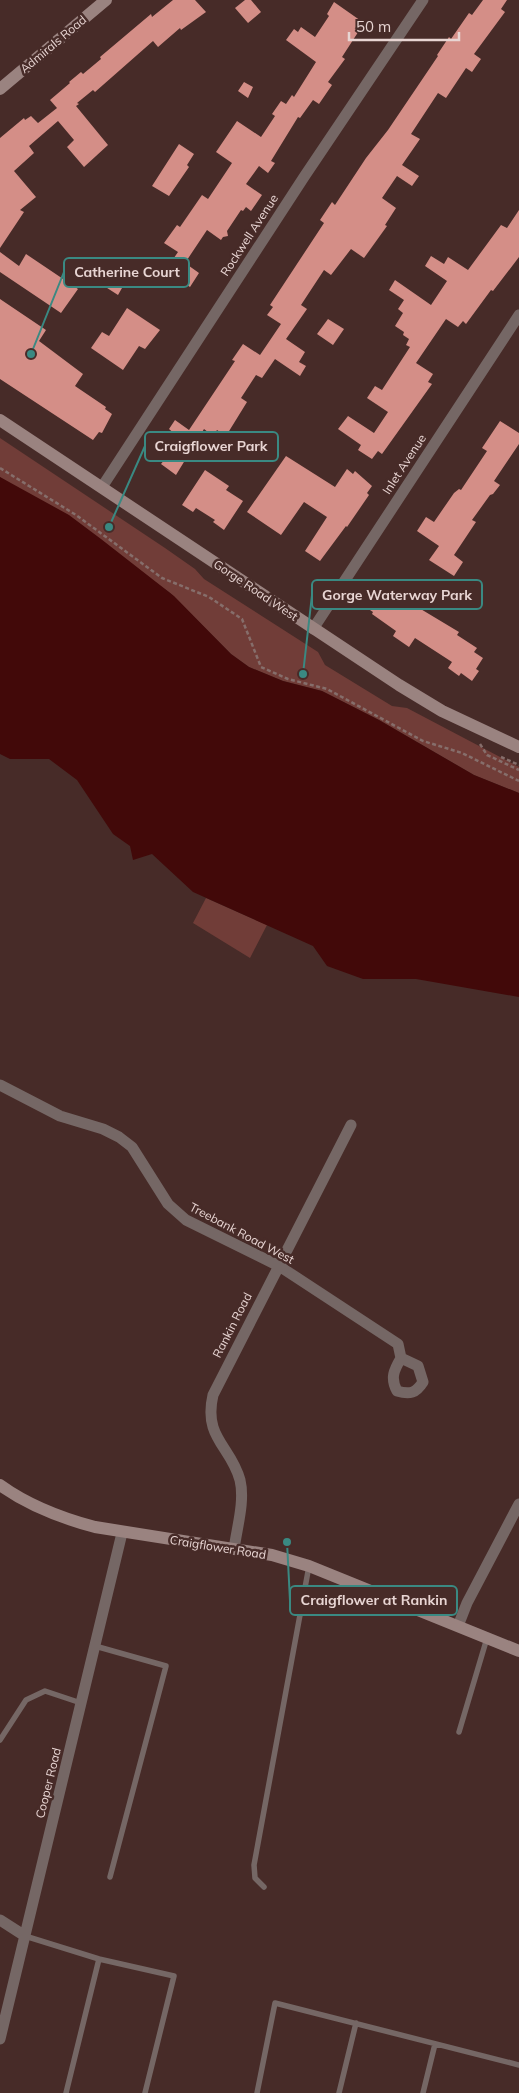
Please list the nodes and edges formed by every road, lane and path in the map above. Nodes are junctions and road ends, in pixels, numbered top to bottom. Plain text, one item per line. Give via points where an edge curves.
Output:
1 (106, 0) edge
2 (423, 0) edge
3 (0, 89) edge
4 (519, 315) edge
5 (0, 420) edge
6 (0, 468) edge
7 (102, 488) junction
8 (313, 629) junction
9 (519, 747) edge
10 (501, 757) dead end
11 (519, 765) edge
12 (519, 781) edge
13 (0, 1085) edge
14 (351, 1125) dead end
15 (278, 1266) junction
16 (401, 1358) dead end
17 (0, 1485) edge
18 (519, 1504) edge
19 (122, 1533) junction
20 (234, 1549) junction
21 (310, 1566) junction
22 (458, 1626) junction
23 (487, 1638) junction
24 (95, 1646) junction
25 (519, 1651) edge
26 (82, 1703) junction
27 (459, 1732) dead end
28 (0, 1740) edge
29 (110, 1878) dead end
30 (264, 1887) dead end
31 (0, 1920) edge
32 (25, 1936) junction
33 (99, 1959) junction
34 (356, 2023) junction
35 (0, 2039) edge
36 (435, 2044) junction
37 (519, 2065) edge
38 (66, 2093) edge
39 (145, 2093) edge
40 (257, 2093) edge
41 (339, 2093) edge
42 (424, 2093) edge

1 - 3 main road, Admirals Road
2 - 7 street, Rockwell Avenue via 298,185
4 - 8 street, Inlet Avenue
5 - 7 main road, Gorge Road West
6 - 12 path via 76,515 162,578 209,597 242,619 262,667 327,689 423,741 462,753
7 - 8 main road, Gorge Road West
8 - 9 main road, Gorge Road West via 442,711
10 - 11 path
13 - 15 street, Treebank Road West via 60,1116 119,1137 132,1147 168,1204 178,1214
14 - 15 street, Rankin Road
15 - 16 street, Treebank Road West via 398,1344
15 - 20 street, Rankin Road via 219,1381 211,1404 213,1431 234,1466 242,1490
17 - 19 main road, Craigflower Road via 22,1500 68,1520
18 - 22 street
19 - 20 main road, Craigflower Road
19 - 24 street, Cooper Road
20 - 21 main road, Craigflower Road
21 - 22 main road, Craigflower Road
21 - 30 lane via 254,1865 255,1878
22 - 23 main road, Craigflower Road
23 - 25 main road, Craigflower Road
23 - 27 lane
24 - 26 street, Cooper Road
24 - 29 lane via 166,1666
26 - 28 lane via 45,1691 26,1700
26 - 32 street, Cooper Road
31 - 32 street
32 - 33 lane
32 - 35 street, Cooper Road
33 - 38 lane
33 - 39 lane via 174,1976
34 - 36 lane
34 - 40 lane via 276,2003
34 - 41 lane
36 - 37 lane
36 - 42 lane

